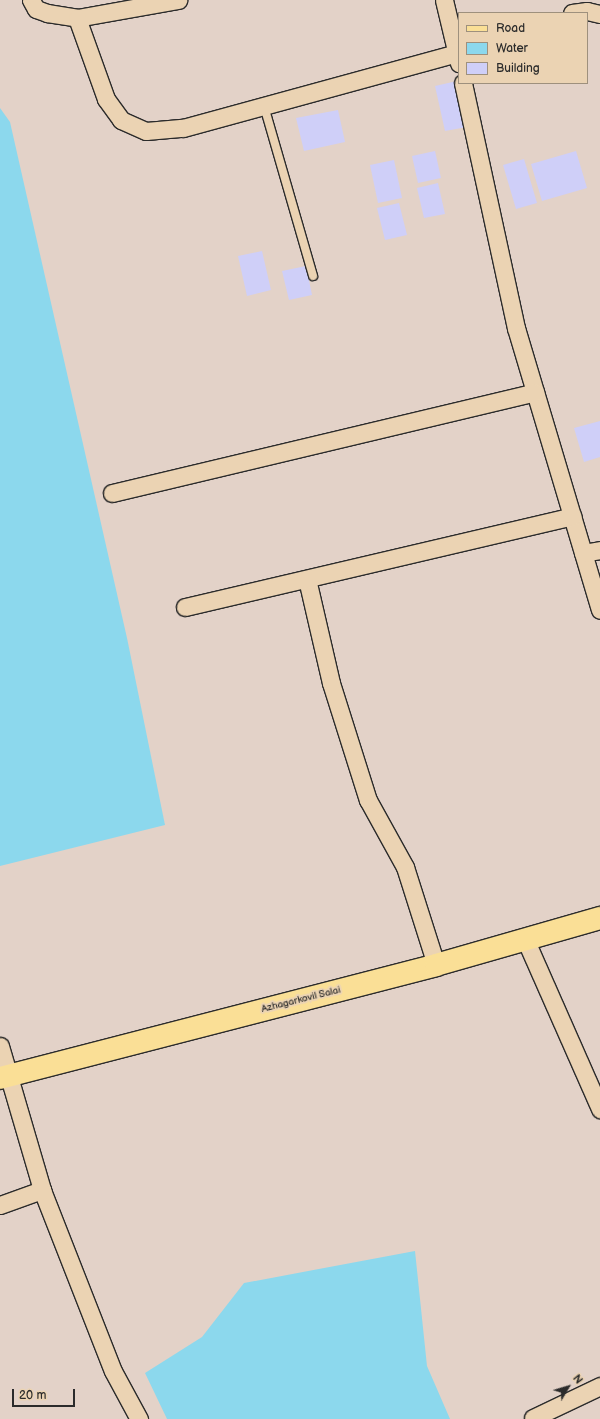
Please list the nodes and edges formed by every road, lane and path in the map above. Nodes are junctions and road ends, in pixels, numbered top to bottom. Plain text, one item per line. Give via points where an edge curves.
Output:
1 (31, 0) edge
2 (176, 0) edge
3 (444, 0) edge
4 (580, 12) edge
5 (600, 14) edge
6 (77, 18) junction
7 (455, 31) edge
8 (458, 58) edge
9 (463, 84) edge
10 (264, 106) junction
11 (314, 276) dead end
12 (535, 392) junction
13 (112, 493) dead end
14 (572, 516) junction
15 (600, 550) edge
16 (583, 553) junction
17 (308, 578) junction
18 (185, 607) dead end
19 (600, 610) edge
20 (600, 918) edge
21 (526, 940) junction
22 (436, 965) junction
23 (0, 1046) edge
24 (5, 1076) edge
25 (600, 1109) edge
26 (42, 1190) junction
27 (0, 1205) edge
28 (600, 1386) edge
29 (533, 1418) edge
30 (139, 1419) edge

1 - 6 street via 36,9
2 - 6 street
3 - 7 street
4 - 5 street
6 - 10 street via 106,100 121,120 146,131 184,128
7 - 8 street
8 - 10 street
9 - 12 street via 516,328
10 - 11 lane
12 - 13 street
12 - 14 street
14 - 16 street
14 - 17 street
15 - 16 street
16 - 19 street
17 - 18 street
17 - 22 street via 331,682 368,800 405,867
20 - 21 main road, Azhagarkovil Salai
21 - 22 main road, Azhagarkovil Salai
21 - 25 street
22 - 24 main road, Azhagarkovil Salai
23 - 24 street
24 - 26 street
26 - 27 street
26 - 30 street via 114,1371
28 - 29 street

